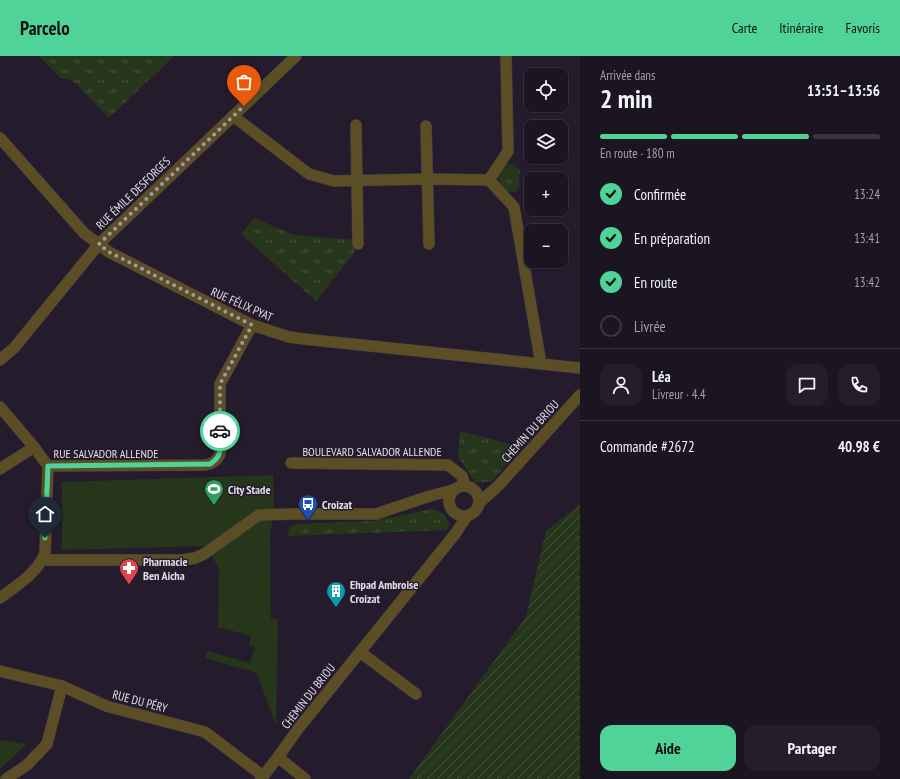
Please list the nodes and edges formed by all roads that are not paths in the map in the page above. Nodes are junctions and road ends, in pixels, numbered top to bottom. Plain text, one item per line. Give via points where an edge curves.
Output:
1 (296, 56) edge
2 (506, 56) edge
3 (233, 116) junction
4 (356, 125) dead end
5 (426, 126) dead end
6 (0, 138) edge
7 (428, 179) junction
8 (489, 180) junction
9 (357, 181) junction
10 (99, 244) junction
11 (358, 244) dead end
12 (429, 244) dead end
13 (252, 325) junction
14 (0, 360) edge
15 (541, 364) junction
16 (580, 368) edge
17 (580, 395) edge
18 (0, 407) edge
19 (34, 447) junction
20 (291, 463) dead end
21 (48, 466) junction
22 (0, 470) edge
23 (465, 486) junction
24 (453, 490) junction
25 (430, 496) junction
26 (478, 498) junction
27 (450, 505) junction
28 (462, 515) junction
29 (43, 558) junction
30 (0, 598) edge
31 (360, 652) junction
32 (0, 671) edge
33 (62, 686) junction
34 (416, 694) dead end
35 (278, 757) junction
36 (262, 778) edge
37 (6, 779) edge
38 (305, 779) edge

1 - 3 street, RUE ÉMILE DESFORGES
2 - 8 street via 508,151
3 - 9 street via 309,174 334,181
3 - 10 street, RUE ÉMILE DESFORGES
4 - 9 street
5 - 7 street
6 - 10 street, RUE FÉLIX PYAT via 84,233
7 - 8 street
7 - 9 street
7 - 12 street
8 - 15 street via 514,207
9 - 11 street
10 - 13 street, RUE FÉLIX PYAT via 109,252
10 - 14 street, RUE ÉMILE DESFORGES via 14,348
13 - 15 street, RUE FÉLIX PYAT via 288,337
13 - 21 street, RUE SALVADOR ALLENDE via 220,384 220,454 215,461 205,465
15 - 16 street, RUE FÉLIX PYAT
17 - 26 street, CHEMIN DU BRIOU via 499,485
18 - 19 street, RUE SALVADOR ALLENDE
19 - 21 street, RUE SALVADOR ALLENDE
19 - 22 street
20 - 23 street, BOULEVARD SALVADOR ALLENDE via 448,465 462,476
21 - 29 street
23 - 24 street
23 - 26 street via 474,489
24 - 25 street
24 - 27 street
25 - 27 street
25 - 29 street via 376,514 259,515 195,558
26 - 28 street via 475,512
27 - 28 street via 454,512
28 - 31 street, CHEMIN DU BRIOU via 455,534
29 - 30 street via 34,572
31 - 34 street
31 - 35 street, CHEMIN DU BRIOU via 298,728
32 - 33 street, RUE DU PÉRY
33 - 36 street, RUE DU PÉRY via 106,706 205,732
33 - 37 street via 47,744 27,765
35 - 36 street, CHEMIN DU BRIOU
35 - 38 street

